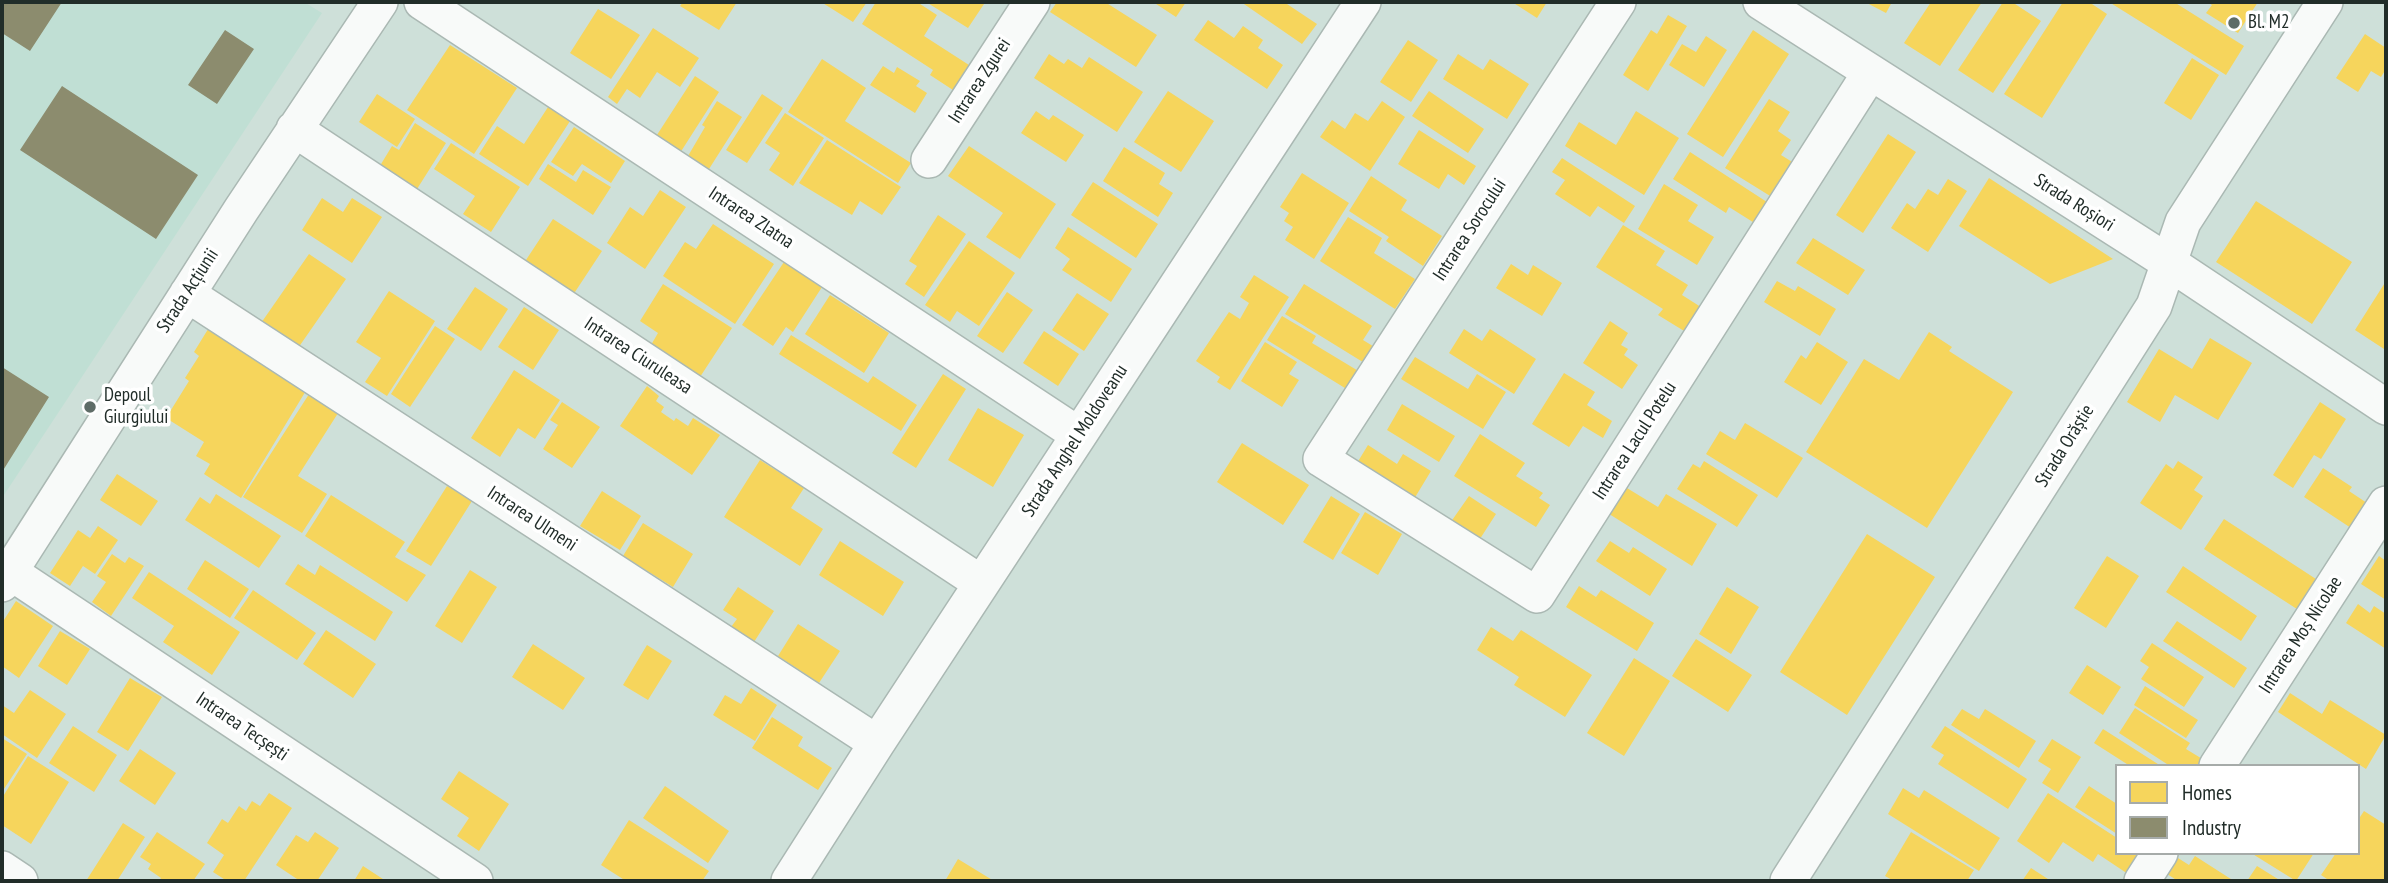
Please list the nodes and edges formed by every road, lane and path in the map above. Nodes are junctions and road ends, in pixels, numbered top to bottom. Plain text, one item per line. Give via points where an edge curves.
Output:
1 (380, 2) edge
2 (422, 2) edge
3 (1032, 2) edge
4 (1363, 2) edge
5 (1618, 2) edge
6 (1761, 2) edge
7 (2325, 2) edge
8 (1870, 73) junction
9 (294, 129) junction
10 (929, 160) dead end
11 (2168, 262) junction
12 (187, 294) junction
13 (2386, 407) edge
14 (1079, 435) junction
15 (1321, 459) joint
16 (2386, 504) edge
17 (6, 578) edge
18 (981, 583) junction
19 (877, 743) junction
20 (2218, 764) edge
21 (2159, 855) edge
22 (2, 869) edge
23 (20, 881) edge
24 (475, 881) edge
25 (789, 881) edge
26 (1788, 881) edge
27 (2142, 881) edge

1 - 9 street, Strada Acțiunii
2 - 14 street, Intrarea Zlatna
3 - 10 street, Intrarea Zgurei
4 - 14 street, Strada Anghel Moldoveanu
5 - 15 street, Intrarea Sorocului
6 - 8 street, Strada Roșiori
7 - 11 street, Strada Orăștie via 2183,222
8 - 11 street, Strada Roșiori
8 - 15 street, Intrarea Lacul Potelu via 1537,595
9 - 12 street, Strada Acțiunii
9 - 18 street, Intrarea Ciuruleasa
11 - 13 street, Strada Roșiori
11 - 26 street, Strada Orăștie via 2154,306
12 - 17 street, Strada Acțiunii
12 - 19 street, Intrarea Ulmeni
14 - 18 street, Strada Anghel Moldoveanu
16 - 20 street, Intrarea Moș Nicolae
17 - 24 street, Intrarea Tecșești
18 - 19 street, Strada Anghel Moldoveanu
19 - 25 street, Strada Anghel Moldoveanu
21 - 27 street
22 - 23 street

